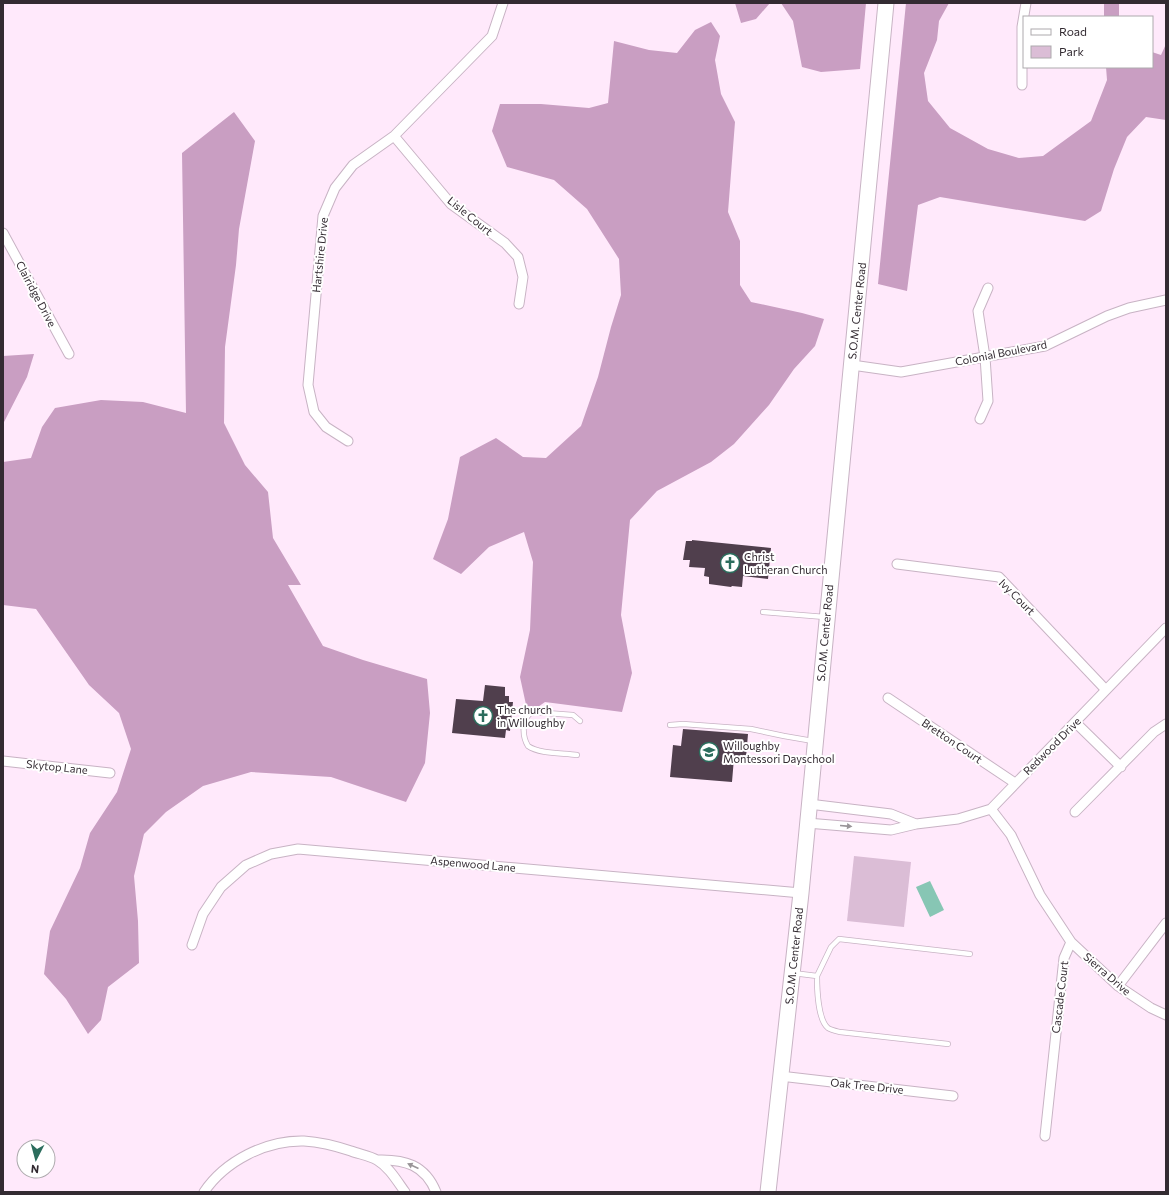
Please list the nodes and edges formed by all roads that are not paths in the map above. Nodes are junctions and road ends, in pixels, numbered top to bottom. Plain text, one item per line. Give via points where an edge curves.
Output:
1 (503, 3) edge
2 (886, 3) edge
3 (1026, 3) edge
4 (1024, 16) edge
5 (1023, 21) edge
6 (1022, 85) dead end
7 (394, 136) junction
8 (3, 233) edge
9 (988, 288) dead end
10 (1166, 300) edge
11 (519, 304) dead end
12 (69, 354) dead end
13 (984, 357) junction
14 (852, 365) junction
15 (980, 419) dead end
16 (348, 440) dead end
17 (897, 564) dead end
18 (763, 612) dead end
19 (827, 618) junction
20 (1166, 628) edge
21 (1106, 690) junction
22 (888, 698) dead end
23 (580, 721) dead end
24 (1076, 723) junction
25 (1166, 724) edge
26 (670, 725) dead end
27 (815, 741) junction
28 (577, 756) dead end
29 (3, 761) edge
30 (1121, 767) junction
31 (110, 773) dead end
32 (1015, 783) junction
33 (809, 804) junction
34 (991, 809) junction
35 (1075, 812) dead end
36 (807, 823) junction
37 (916, 824) junction
38 (801, 893) junction
39 (1166, 923) edge
40 (1071, 942) junction
41 (192, 946) dead end
42 (970, 954) dead end
43 (792, 973) junction
44 (817, 976) junction
45 (1118, 986) junction
46 (1166, 1015) edge
47 (948, 1044) dead end
48 (780, 1076) junction
49 (953, 1096) dead end
50 (1045, 1136) dead end
51 (377, 1160) junction
52 (204, 1192) edge
53 (405, 1192) edge
54 (436, 1192) edge
55 (768, 1192) edge

1 - 7 street, Hartshire Drive via 492,36
2 - 14 main road, S.O.M. Center Road
3 - 4 street
5 - 6 street
7 - 11 street, Lisle Court via 451,204 505,244 518,257 523,277
7 - 16 street, Hartshire Drive via 352,165 335,188 323,216 308,386 314,412 326,427
8 - 12 street, Clairidge Drive
9 - 13 street via 978,311
10 - 13 street, Colonial Boulevard via 1107,316 1045,346
13 - 14 street, Colonial Boulevard via 902,372
13 - 15 street via 988,401
14 - 19 main road, S.O.M. Center Road
17 - 21 street, Ivy Court via 998,577
18 - 19 lane
19 - 27 main road, S.O.M. Center Road
20 - 21 street, Redwood Drive
21 - 24 street, Redwood Drive
22 - 32 street, Bretton Court
23 - 28 lane via 573,715 533,712 526,717 523,735 528,746 536,750
24 - 30 street
24 - 32 street, Redwood Drive
25 - 30 street via 1154,732
26 - 27 lane via 751,729
27 - 33 main road, S.O.M. Center Road
29 - 31 street, Skytop Lane
30 - 35 street
32 - 34 street, Redwood Drive
33 - 36 main road, S.O.M. Center Road
33 - 37 street via 892,814
34 - 37 street via 958,819
34 - 40 street via 1011,834 1040,895
36 -> 37 street via 891,830
36 - 38 main road, S.O.M. Center Road
38 - 41 street, Aspenwood Lane via 298,849 271,854 246,865 221,887 203,914
38 - 43 main road, S.O.M. Center Road
39 - 45 street
40 - 45 street, Sierra Drive
40 - 50 street, Cascade Court via 1064,958
42 - 44 lane via 839,939 831,947
43 - 44 lane
43 - 48 main road, S.O.M. Center Road
44 - 47 lane via 822,1020 828,1028 840,1032
45 - 46 street, Sierra Drive
48 - 49 street, Oak Tree Drive
48 - 55 main road, S.O.M. Center Road
51 - 52 street via 327,1144 302,1141 284,1143 266,1147 237,1161 213,1180
51 - 53 street
54 -> 51 street via 428,1176 415,1166 396,1160

